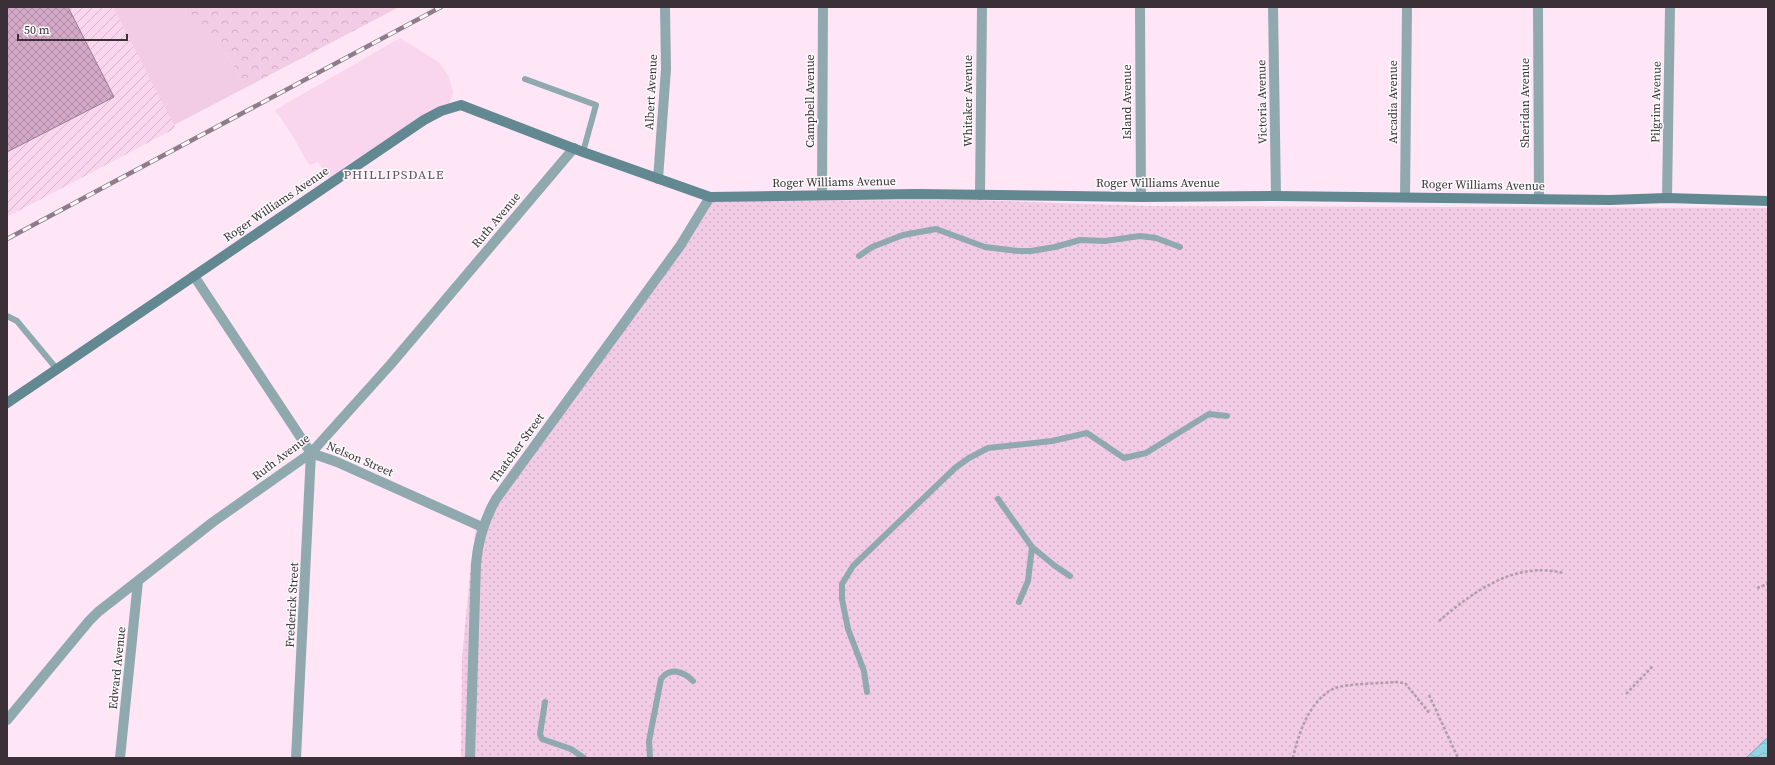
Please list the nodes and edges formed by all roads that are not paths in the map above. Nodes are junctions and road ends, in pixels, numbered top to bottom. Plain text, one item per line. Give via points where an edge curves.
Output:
1 (665, 7) edge
2 (823, 7) edge
3 (982, 7) edge
4 (1140, 7) edge
5 (1273, 7) edge
6 (1407, 7) edge
7 (1538, 7) edge
8 (1670, 7) edge
9 (525, 79) dead end
10 (578, 150) junction
11 (658, 179) junction
12 (822, 195) junction
13 (980, 195) junction
14 (1276, 196) junction
15 (710, 197) junction
16 (1141, 197) junction
17 (1405, 197) junction
18 (1539, 198) junction
19 (1667, 198) junction
20 (1768, 201) edge
21 (1180, 247) dead end
22 (859, 256) dead end
23 (194, 276) junction
24 (7, 316) edge
25 (56, 368) junction
26 (7, 402) edge
27 (1227, 416) dead end
28 (312, 453) junction
29 (998, 499) dead end
30 (482, 527) junction
31 (1032, 547) junction
32 (1070, 576) dead end
33 (138, 581) junction
34 (1019, 602) dead end
35 (693, 681) dead end
36 (867, 692) dead end
37 (545, 702) dead end
38 (7, 720) edge
39 (120, 758) edge
40 (296, 758) edge
41 (470, 758) edge
42 (584, 758) edge
43 (650, 758) edge

1 - 11 street, Albert Avenue via 666,69
2 - 12 street, Campbell Avenue
3 - 13 street, Whitaker Avenue
4 - 16 street, Island Avenue
5 - 14 street, Victoria Avenue
6 - 17 street, Arcadia Avenue
7 - 18 street, Sheridan Avenue
8 - 19 street, Pilgrim Avenue
9 - 10 lane via 596,106
10 - 11 main road, Roger Williams Avenue
10 - 23 main road, Roger Williams Avenue via 471,108 461,105 451,107 424,120
10 - 28 street, Ruth Avenue
11 - 15 main road, Roger Williams Avenue
12 - 13 main road, Roger Williams Avenue
12 - 15 main road, Roger Williams Avenue
13 - 16 main road, Roger Williams Avenue
14 - 16 main road, Roger Williams Avenue
14 - 17 main road, Roger Williams Avenue
15 - 30 street, Thatcher Street via 680,246 496,499
17 - 18 main road, Roger Williams Avenue
18 - 19 main road, Roger Williams Avenue
19 - 20 main road, Roger Williams Avenue
21 - 22 lane via 1156,238 1140,236 1106,241 1080,240 1055,247 1018,251 984,247 936,229 903,235 872,247
23 - 25 main road, Roger Williams Avenue
23 - 28 street, Nelson Street
24 - 25 lane via 17,321
25 - 26 main road, Roger Williams Avenue
27 - 36 lane via 1209,414 1146,453 1124,458 1088,433 1052,441 988,448 955,468 853,566 842,584 848,629 864,671
28 - 30 street, Nelson Street
28 - 33 street, Ruth Avenue via 213,522
28 - 40 street, Frederick Street
29 - 31 lane
30 - 41 street, Thatcher Street via 476,564
31 - 32 lane
31 - 34 lane via 1028,581
33 - 38 street, Ruth Avenue via 89,621
33 - 39 street, Edward Avenue
35 - 43 lane via 673,671 660,679 649,741
37 - 42 lane via 540,734 542,739 570,749

